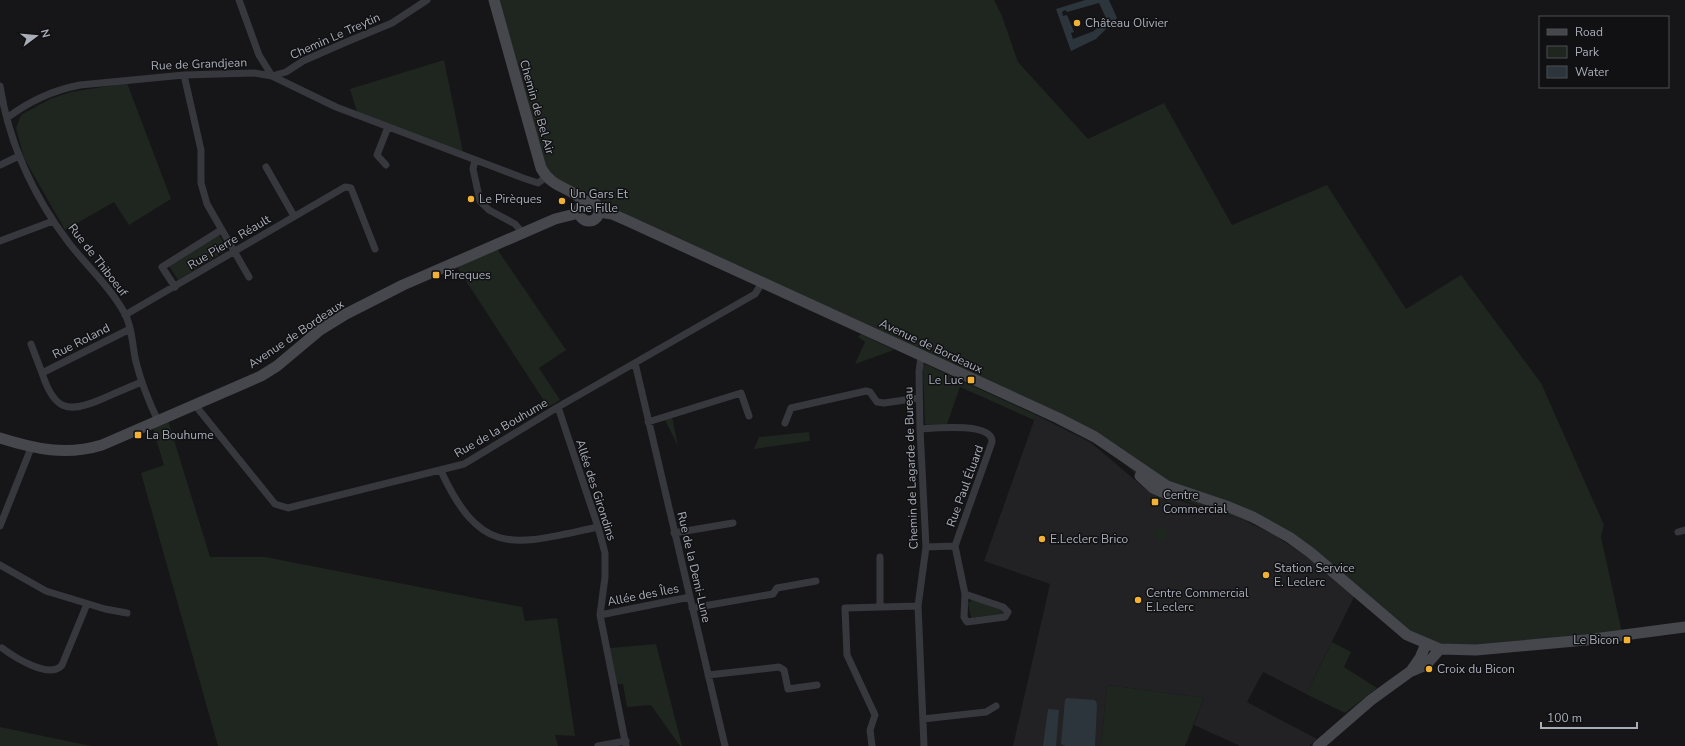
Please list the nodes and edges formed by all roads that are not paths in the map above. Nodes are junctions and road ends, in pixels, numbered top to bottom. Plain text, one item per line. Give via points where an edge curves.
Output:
1 (239, 0) edge
2 (426, 0) edge
3 (494, 0) edge
4 (184, 75) junction
5 (272, 76) junction
6 (0, 86) edge
7 (7, 118) junction
8 (388, 127) junction
9 (19, 156) junction
10 (475, 160) junction
11 (0, 165) edge
12 (386, 165) dead end
13 (266, 167) dead end
14 (546, 177) junction
15 (584, 202) junction
16 (599, 212) junction
17 (579, 213) junction
18 (294, 216) junction
19 (53, 221) junction
20 (221, 230) junction
21 (523, 233) junction
22 (0, 241) edge
23 (374, 249) dead end
24 (234, 252) junction
25 (250, 277) dead end
26 (762, 283) junction
27 (175, 287) junction
28 (125, 315) junction
29 (130, 329) junction
30 (31, 344) dead end
31 (920, 356) junction
32 (635, 363) junction
33 (42, 373) junction
34 (141, 382) junction
35 (919, 398) junction
36 (195, 404) junction
37 (558, 408) junction
38 (749, 416) dead end
39 (158, 421) junction
40 (648, 422) junction
41 (785, 423) dead end
42 (920, 429) junction
43 (1078, 429) junction
44 (0, 438) edge
45 (31, 448) junction
46 (441, 471) junction
47 (733, 523) dead end
48 (0, 526) edge
49 (598, 527) junction
50 (674, 533) junction
51 (955, 546) junction
52 (926, 547) junction
53 (1308, 551) junction
54 (880, 557) dead end
55 (0, 565) edge
56 (816, 581) dead end
57 (964, 594) junction
58 (690, 597) junction
59 (87, 604) junction
60 (880, 606) junction
61 (918, 606) junction
62 (692, 608) junction
63 (127, 613) dead end
64 (600, 615) junction
65 (1685, 627) edge
66 (1426, 644) junction
67 (2, 648) dead end
68 (1440, 649) junction
69 (1411, 671) junction
70 (708, 675) junction
71 (817, 685) dead end
72 (996, 706) dead end
73 (923, 719) junction
74 (626, 744) edge
75 (598, 746) edge
76 (725, 746) edge
77 (872, 746) edge
78 (924, 746) edge
79 (1318, 746) edge

1 - 5 street via 259,55
2 - 5 street, Chemin Le Treytin via 392,23 344,42 286,72
3 - 14 main road, Chemin de Bel Air via 538,159
4 - 5 street, Rue de Grandjean via 254,73
4 - 7 street, Rue de Grandjean via 65,87 23,106
4 - 20 street via 201,150 203,191
5 - 8 street, Rue de Grandjean via 336,107
6 - 7 street, Rue de Thiboeuf
7 - 9 street, Rue de Thiboeuf
8 - 10 street, Rue de Grandjean
8 - 12 street via 377,155
9 - 11 street
9 - 19 street, Rue de Thiboeuf
10 - 14 street, Rue de Grandjean via 535,182
10 - 21 street via 473,168 480,201 489,210 516,224
13 - 18 street
14 - 15 main road
15 - 16 main road via 594,202
15 - 17 main road via 579,207
16 - 17 main road via 591,221 585,220
16 - 26 main road, Avenue de Bordeaux via 612,214
17 - 21 main road, Avenue de Bordeaux via 555,219
18 - 23 street, Rue Pierre Réault via 345,187 351,188
18 - 24 street, Rue Pierre Réault
19 - 22 street
19 - 28 street, Rue de Thiboeuf via 115,298
20 - 24 street
20 - 27 street, Rue Pierre Réault via 162,267
21 - 36 main road, Avenue de Bordeaux via 375,299 320,330 261,376
24 - 25 street
24 - 27 street, Rue Pierre Réault
26 - 31 main road, Avenue de Bordeaux
26 - 32 street, Rue de la Bouhume via 755,294
27 - 28 street, Rue Pierre Réault
28 - 29 street, Rue de Thiboeuf
29 - 33 street, Rue Roland
29 - 34 street, Rue de Thiboeuf
30 - 33 street, Rue Roland
31 - 35 street, Chemin de Lagarde de Bureau
31 - 43 main road, Avenue de Bordeaux
32 - 37 street, Rue de la Bouhume
32 - 40 street, Rue de la Demi-Lune
33 - 34 street, Rue Roland via 55,400 73,408 87,405
34 - 39 street, Rue de Thiboeuf
35 - 41 street via 884,403 877,402 870,392 866,391 791,408
35 - 42 street, Chemin de Lagarde de Bureau
36 - 39 main road, Avenue de Bordeaux
36 - 46 street, Rue de la Bouhume via 275,504 288,508
37 - 46 street, Rue de la Bouhume via 464,464
37 - 49 street, Allée des Girondins
38 - 40 street via 742,393
39 - 45 main road, Avenue de Bordeaux via 84,450 53,451
40 - 50 street, Rue de la Demi-Lune
42 - 51 street, Rue Paul Éluard via 975,429 990,433 992,437
42 - 52 street, Chemin de Lagarde de Bureau
43 - 53 main road, Avenue de Bordeaux via 1095,436 1167,486 1246,514 1289,537
43 - 53 main road via 1153,488 1272,530
44 - 45 main road, Avenue de Bordeaux
45 - 48 street
46 - 49 street via 456,501 466,514 483,530 501,539 532,540
47 - 50 street
49 - 64 street, Allée des Girondins via 604,553 605,577
50 - 58 street, Rue de la Demi-Lune
51 - 52 street, Rue Paul Éluard
51 - 57 street, Rue Paul Éluard
52 - 61 street, Chemin de Lagarde de Bureau
53 - 66 main road via 1407,635
54 - 60 street
55 - 59 street via 46,591
56 - 62 street via 777,588 773,594
57 - 57 street, Rue Paul Éluard via 964,617 967,622 1005,617 1008,612 1003,607
58 - 62 street, Rue de la Demi-Lune
58 - 64 street, Allée des Îles
59 - 63 street
59 - 67 street via 62,665 57,670 49,671 17,659
60 - 61 street
60 - 77 street via 845,608 847,655 875,715 870,730
61 - 73 street, Chemin de Lagarde de Bureau
62 - 70 street, Rue de la Demi-Lune
64 - 74 street, Allée des Girondins
65 - 68 main road via 1586,640 1476,650
66 - 68 main road
66 - 69 main road
68 - 69 main road via 1426,665
69 - 79 main road via 1366,704
70 - 71 street via 779,667 784,670 788,689
70 - 76 street, Rue de la Demi-Lune
72 - 73 street via 986,712
73 - 78 street, Chemin de Lagarde de Bureau
74 - 75 street

